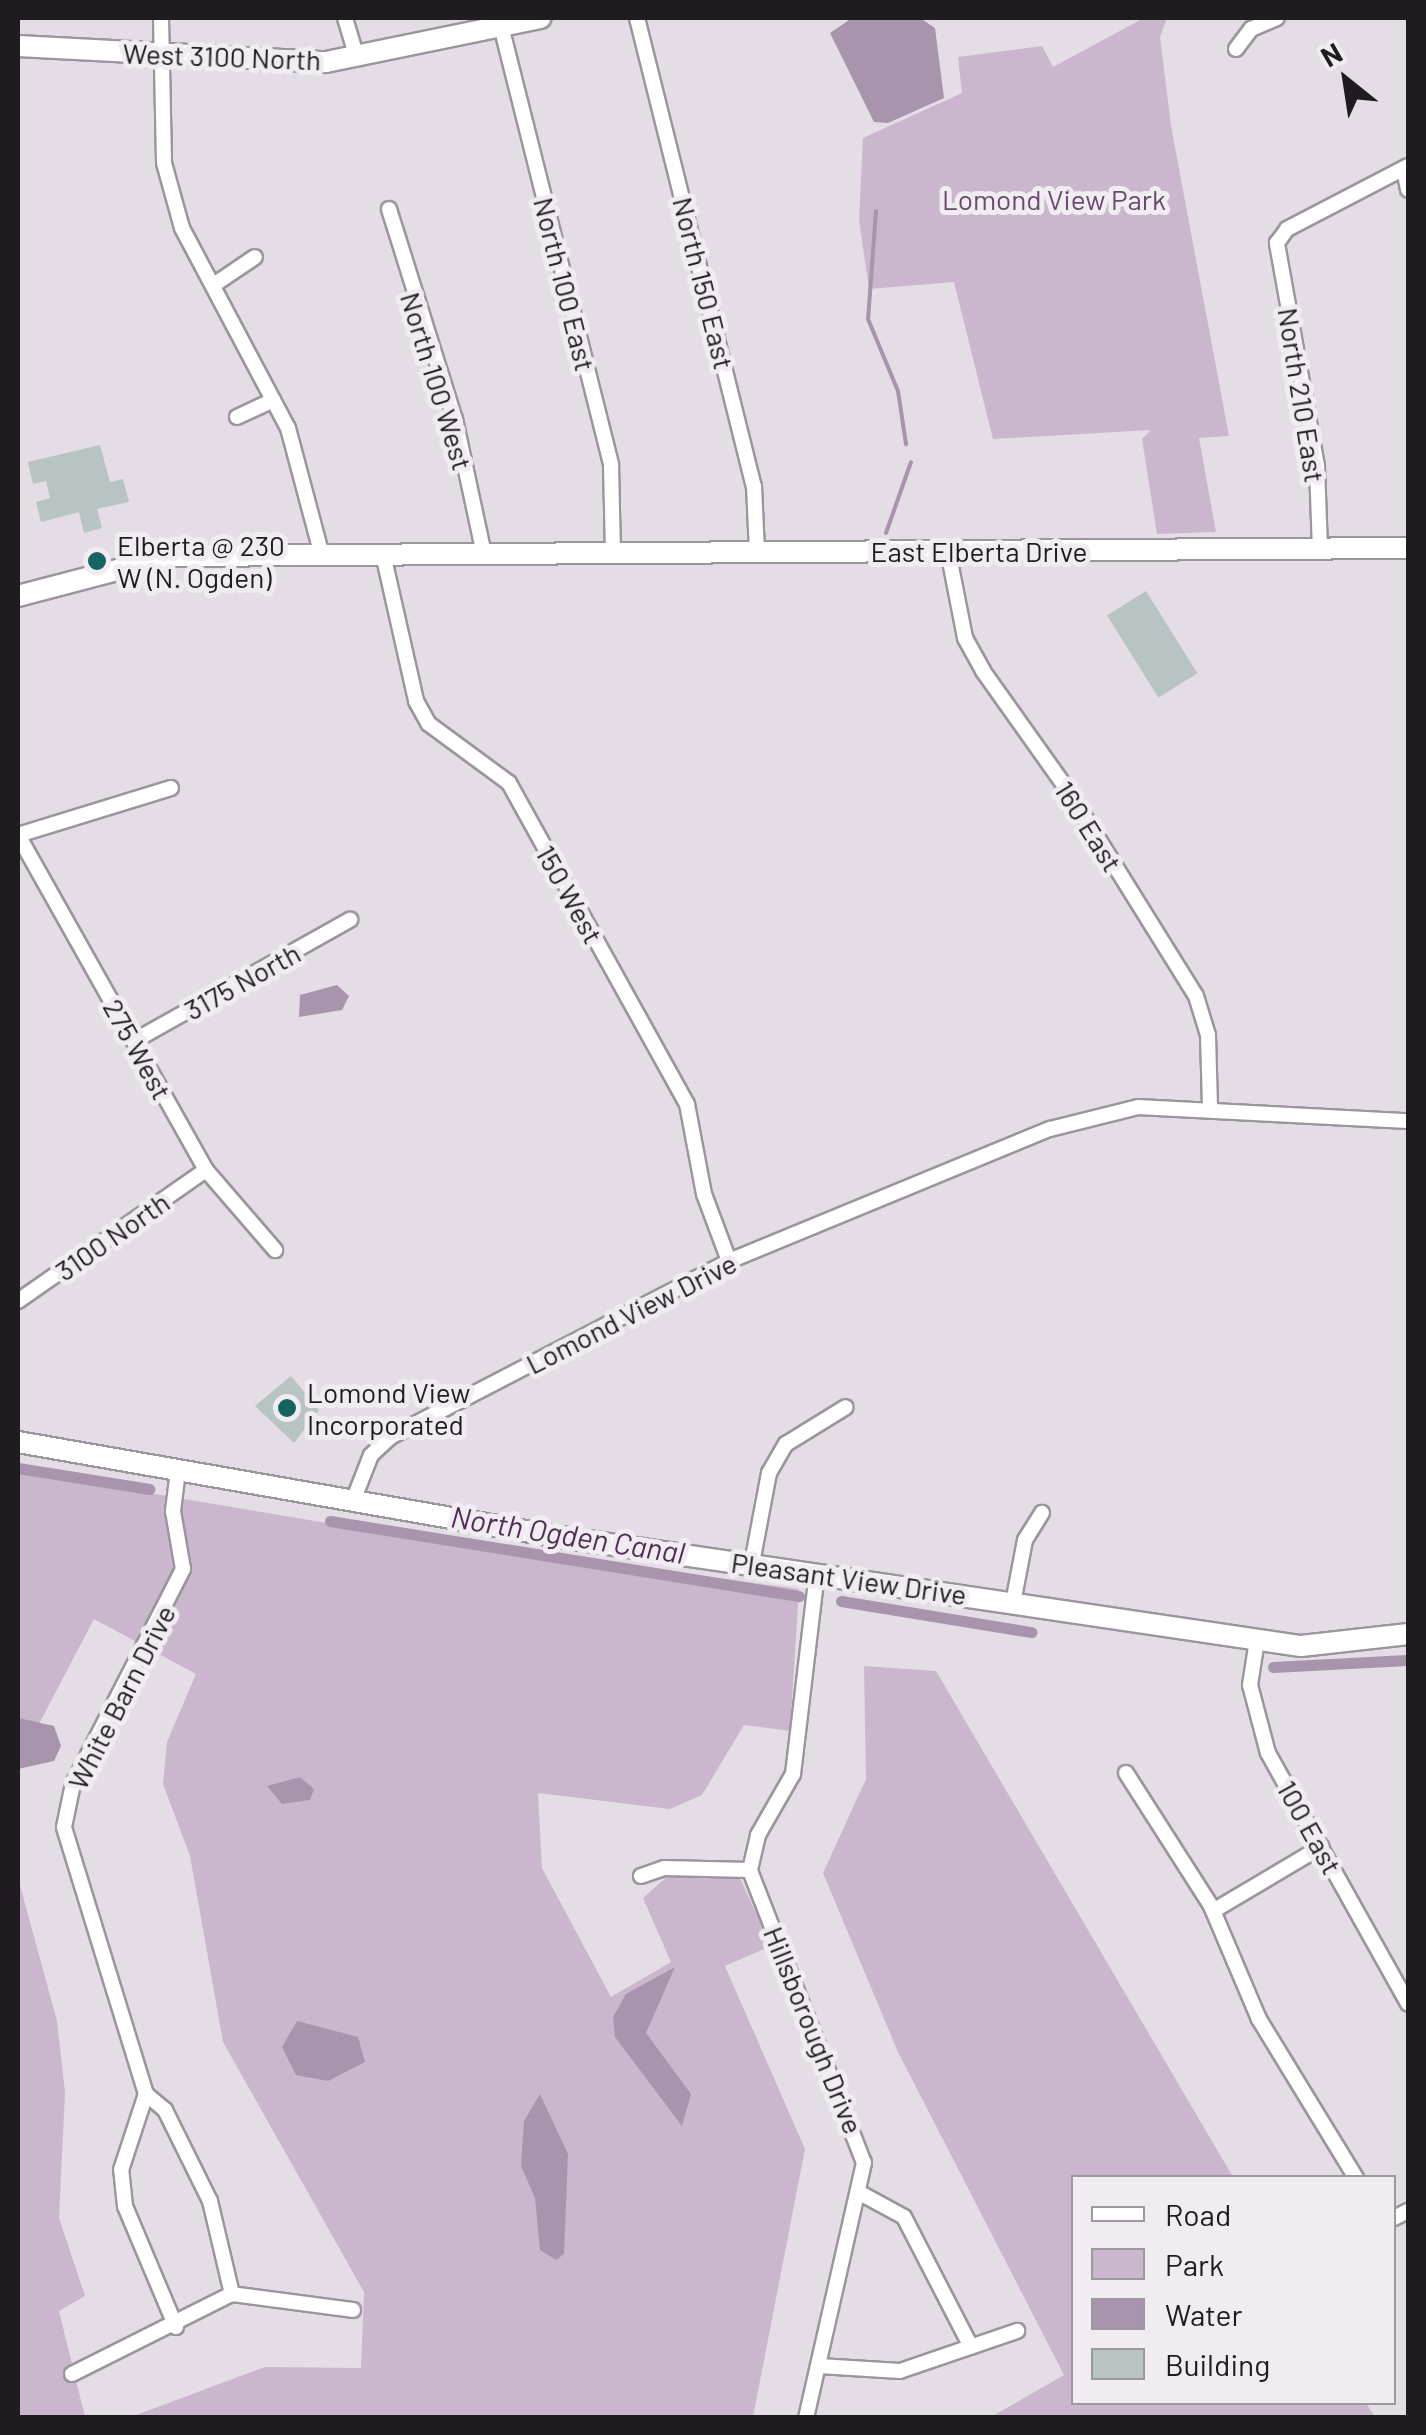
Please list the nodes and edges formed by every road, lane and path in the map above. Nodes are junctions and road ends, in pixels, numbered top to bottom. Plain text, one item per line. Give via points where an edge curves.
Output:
1 (161, 18) edge
2 (345, 18) edge
3 (541, 18) edge
4 (637, 18) edge
5 (1278, 18) edge
6 (500, 22) edge
7 (18, 46) edge
8 (1236, 49) dead end
9 (164, 55) junction
10 (357, 58) junction
11 (1406, 168) edge
12 (1408, 190) edge
13 (389, 209) dead end
14 (255, 257) dead end
15 (215, 284) junction
16 (273, 400) junction
17 (237, 417) dead end
18 (1408, 548) edge
19 (1320, 549) junction
20 (757, 551) junction
21 (948, 551) junction
22 (613, 552) junction
23 (383, 554) junction
24 (484, 554) junction
25 (322, 556) junction
26 (18, 596) edge
27 (171, 788) dead end
28 (18, 835) edge
29 (350, 920) dead end
30 (134, 1041) junction
31 (1210, 1107) junction
32 (1408, 1121) edge
33 (206, 1170) junction
34 (275, 1250) dead end
35 (729, 1261) junction
36 (18, 1301) edge
37 (846, 1408) dead end
38 (18, 1442) edge
39 (178, 1470) junction
40 (353, 1501) junction
41 (1042, 1513) dead end
42 (752, 1563) junction
43 (817, 1573) junction
44 (1013, 1602) junction
45 (1408, 1634) edge
46 (1258, 1640) junction
47 (1126, 1773) dead end
48 (1321, 1847) junction
49 (750, 1870) junction
50 (641, 1876) dead end
51 (1213, 1911) junction
52 (1408, 2003) edge
53 (146, 2094) junction
54 (1354, 2175) edge
55 (860, 2192) junction
56 (232, 2294) junction
57 (352, 2310) dead end
58 (176, 2328) junction
59 (1017, 2331) dead end
60 (971, 2347) junction
61 (819, 2366) junction
62 (72, 2374) dead end
63 (806, 2418) edge

1 - 9 street
2 - 10 street
3 - 6 street, West 3100 North
4 - 20 street, North 150 East via 754,486
5 - 8 street via 1251,29
6 - 10 street, West 3100 North via 425,48
6 - 22 street, North 100 East via 611,464
7 - 9 street, West 3100 North
9 - 10 street, West 3100 North
9 - 15 street via 164,163 182,228
11 - 12 street
11 - 19 street, North 210 East via 1288,229 1276,243 1317,466
13 - 24 street, North 100 West via 455,419
14 - 15 street
15 - 16 street
16 - 17 street
16 - 25 street via 308,488
18 - 19 street, East Elberta Drive
19 - 21 street, East Elberta Drive
20 - 21 street, East Elberta Drive
20 - 22 street, East Elberta Drive
21 - 31 street, 160 East via 965,638 983,671 1069,792 1196,996 1208,1035
22 - 24 street, East Elberta Drive
23 - 24 street, East Elberta Drive
23 - 25 street, East Elberta Drive
23 - 35 street, 150 West via 416,702 429,724 509,783 687,1104 704,1194
25 - 26 street, East Elberta Drive via 170,556
27 - 28 street
28 - 30 street, 275 West
29 - 30 street, 3175 North
30 - 33 street, 275 West
31 - 32 street, Lomond View Drive
31 - 35 street, Lomond View Drive via 1090,1115
33 - 34 street, 275 West
33 - 36 street, 3100 North
35 - 40 street, Lomond View Drive via 390,1437 371,1455
37 - 42 street via 786,1444 770,1473
38 - 39 street, Pleasant View Drive
39 - 40 street, Pleasant View Drive
39 - 53 street, White Barn Drive via 173,1511 183,1570 73,1784 64,1827
40 - 42 street, Pleasant View Drive
41 - 44 street via 1025,1540
42 - 43 street, Pleasant View Drive
43 - 44 street, Pleasant View Drive
43 - 49 street via 793,1774 758,1834
44 - 46 street, Pleasant View Drive
45 - 46 street, Pleasant View Drive via 1301,1646
46 - 48 street, 100 East via 1254,1719
47 - 51 street
48 - 51 street
48 - 52 street, 100 East
49 - 50 street via 664,1868
49 - 55 street, Hillsborough Drive via 858,2141
51 - 54 street via 1221,1946 1259,2019
53 - 56 street, White Barn Drive via 164,2110 210,2200
53 - 58 street via 121,2170 126,2206
55 - 60 street via 904,2216
55 - 61 street, Hillsborough Drive
56 - 57 street
56 - 58 street
58 - 62 street
59 - 60 street
60 - 61 street via 886,2373
61 - 63 street, Hillsborough Drive

